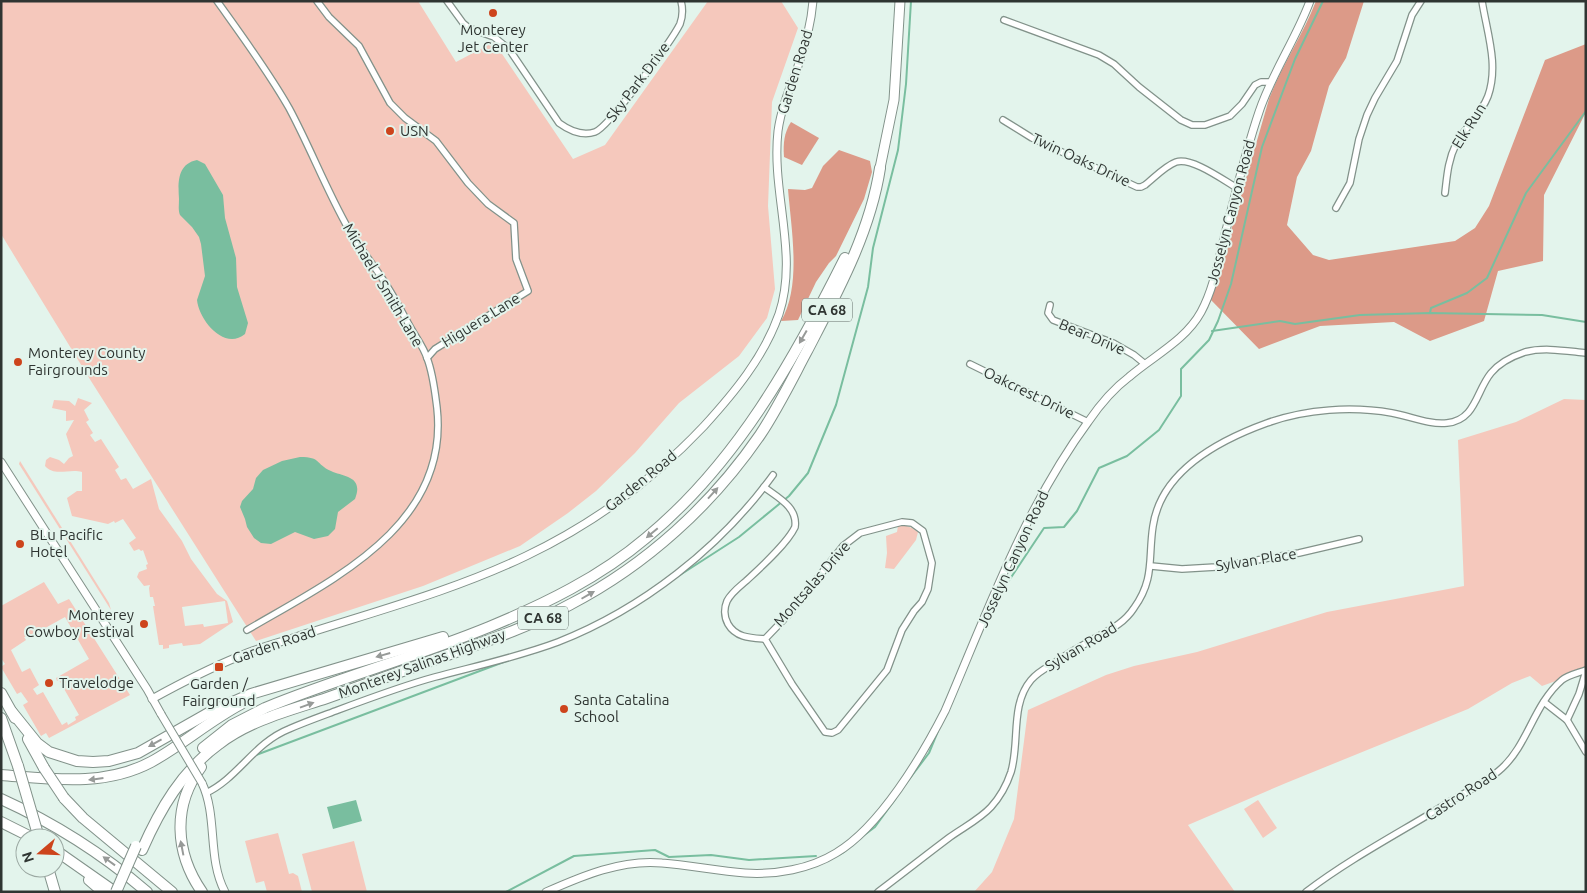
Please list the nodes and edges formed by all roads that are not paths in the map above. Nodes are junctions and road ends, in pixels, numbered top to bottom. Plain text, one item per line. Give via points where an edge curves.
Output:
1 (217, 1) edge
2 (317, 1) edge
3 (447, 1) edge
4 (681, 1) edge
5 (813, 1) edge
6 (900, 1) edge
7 (1310, 1) edge
8 (1421, 1) edge
9 (1482, 1) edge
10 (1004, 20) dead end
11 (1270, 82) junction
12 (1003, 120) dead end
13 (880, 168) junction
14 (1237, 188) junction
15 (1445, 193) dead end
16 (1336, 208) dead end
17 (1050, 305) dead end
18 (1586, 353) edge
19 (427, 358) junction
20 (970, 364) dead end
21 (1145, 364) junction
22 (1088, 422) junction
23 (1, 462) edge
24 (773, 475) dead end
25 (764, 487) junction
26 (1359, 539) dead end
27 (1151, 566) junction
28 (514, 616) junction
29 (247, 630) dead end
30 (766, 638) junction
31 (1586, 670) edge
32 (311, 676) junction
33 (1, 693) edge
34 (152, 699) junction
35 (1544, 702) junction
36 (12, 712) junction
37 (1, 718) edge
38 (1568, 720) junction
39 (261, 722) junction
40 (1586, 752) edge
41 (1, 775) edge
42 (206, 793) junction
43 (1, 799) edge
44 (1, 822) edge
45 (36, 828) edge
46 (15, 829) edge
47 (139, 848) junction
48 (65, 857) edge
49 (65, 859) edge
50 (51, 878) edge
51 (55, 892) edge
52 (103, 892) edge
53 (115, 892) edge
54 (123, 892) edge
55 (147, 892) edge
56 (172, 892) edge
57 (202, 892) edge
58 (225, 892) edge
59 (546, 892) edge
60 (878, 892) edge
61 (1306, 892) edge

1 - 19 street, Michael J Smith Lane via 284,100 348,228 388,287
2 - 19 street, Higuera Lane via 328,17 359,46 390,103 436,141 468,183 488,204 514,223 516,259 528,291 435,349
3 - 4 street, Sky Park Drive via 469,28 494,37 509,49 560,123 572,131 589,133 603,127 616,114 668,41 682,18
5 - 34 street, Garden Road via 806,42 783,107 778,133 778,174 787,253 782,302 771,334 758,357 688,442 611,507 525,557 458,584 242,654
6 - 13 highway, Monterey Salinas Highway / CA 68 via 892,113
7 - 11 street, Josselyn Canyon Road
8 - 16 street via 1412,15 1397,61 1367,115 1350,183
9 - 15 street, Elk Run via 1492,54 1492,81 1482,109 1451,157
10 - 11 street via 1098,55 1114,64 1181,120 1192,125 1205,125 1230,116 1255,85
11 - 14 street, Josselyn Canyon Road
12 - 14 street, Twin Oaks Drive via 1032,138 1137,187 1141,188 1175,162 1184,161
13 -> 28 highway, Monterey Salinas Highway / CA 68 via 862,221 828,294 763,405 722,462 681,508 629,551 565,592
39 -> 13 highway, Monterey Salinas Highway / CA 68 via 534,622 602,586 665,540 730,474 774,412 856,249
14 - 21 street, Josselyn Canyon Road via 1212,284 1201,312 1181,337
17 - 21 street, Bear Drive via 1048,313 1053,320 1113,343
18 - 27 street, Sylvan Road via 1535,350 1512,357 1491,373 1467,414 1449,423 1378,411 1324,411 1266,423 1226,441 1188,466 1162,498 1153,527
19 - 29 street, Michael J Smith Lane via 436,394 436,452 415,503 404,520 358,562
20 - 22 street, Oakcrest Drive
21 - 22 street, Josselyn Canyon Road via 1107,398
22 - 59 street, Josselyn Canyon Road via 1020,538 932,736 902,785 849,844 822,860 794,869 745,873 663,862 640,863 591,874
23 - 34 street
24 - 25 street
25 - 30 street, Montsalas Drive via 790,508 795,517 795,527 774,553 729,597 725,613 728,624 740,635
25 - 42 street via 738,518 698,556 607,619 544,647 413,684 288,729 261,746 222,784
26 - 27 street, Sylvan Place via 1216,567 1182,569
27 - 60 street, Sylvan Road via 1137,605 1123,621 1035,675 1029,682 1020,700 1010,773 1006,785 991,806
28 -> 32 highway
28 - 47 highway, CA 68 via 279,702 232,725 199,752 174,779 154,809
30 - 30 street, Montsalas Drive via 839,550 856,536 902,522 912,523 923,531 932,563 925,597 902,630 887,670 838,730 832,733 823,731
31 - 35 street, Castro Road via 1563,679
31 - 38 street
32 -> 36 highway via 238,699 138,753 104,762 71,760 45,750
32 -> 41 highway via 246,701 152,761 122,774 80,780
33 - 36 highway
34 - 42 street, bridge
35 - 38 street
35 - 61 street, Castro Road via 1512,759 1500,770
36 - 56 highway, bridge via 64,798 83,818
37 - 45 highway, bridge
38 - 40 street
39 - 47 highway via 230,736 193,767 167,800
57 -> 39 highway, CA 68 via 188,867 180,840 180,819 186,793 194,776 211,756
42 - 58 street via 216,868
55 -> 43 highway via 82,843
44 - 46 highway
47 - 53 highway, CA 68, bridge
47 - 54 highway
48 - 53 highway
49 - 52 highway
50 - 51 highway

